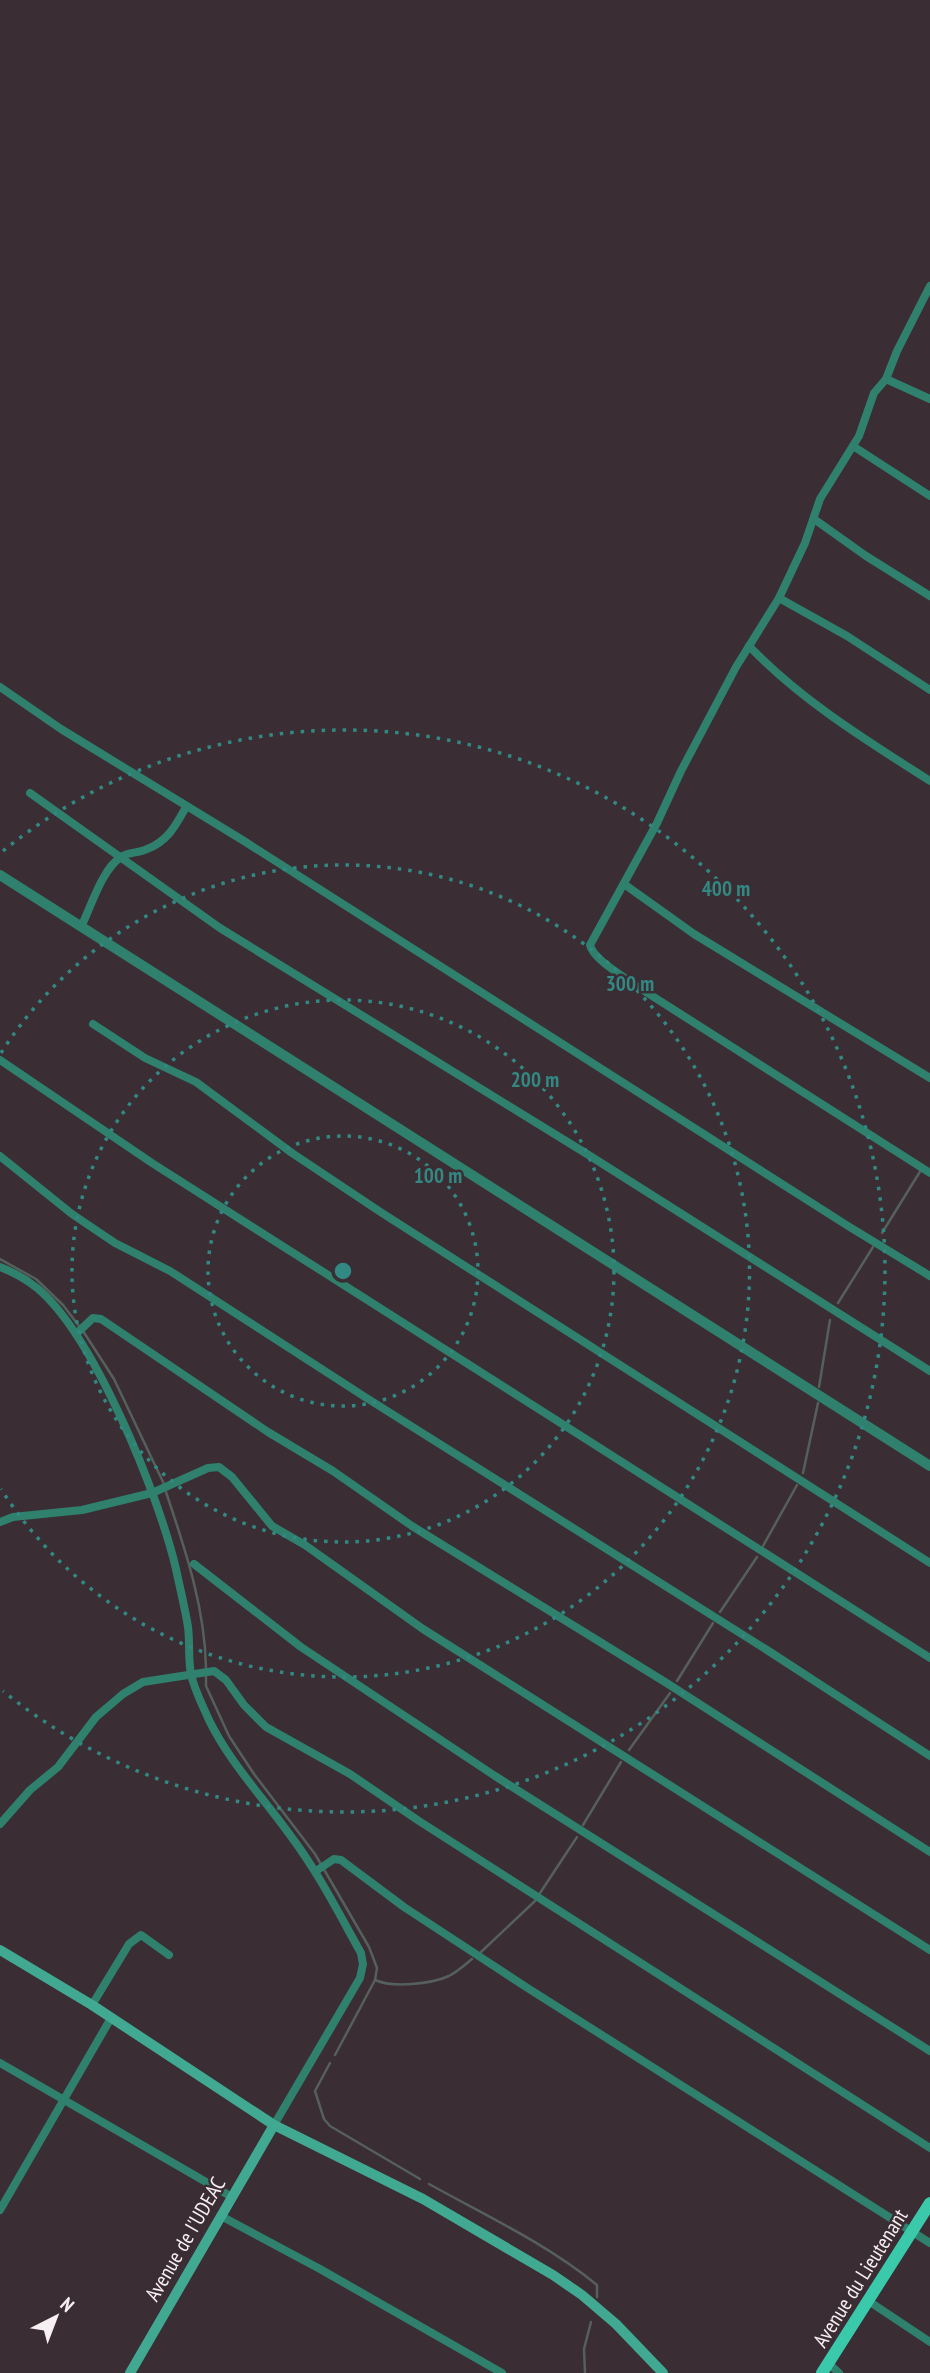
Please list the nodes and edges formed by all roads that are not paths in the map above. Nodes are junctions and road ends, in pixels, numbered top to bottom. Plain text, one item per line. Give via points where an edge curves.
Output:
1 (930, 286) edge
2 (928, 296) edge
3 (886, 379) junction
4 (930, 399) edge
5 (853, 446) junction
6 (930, 496) edge
7 (814, 519) junction
8 (930, 596) edge
9 (779, 598) junction
10 (749, 646) junction
11 (0, 687) edge
12 (930, 690) edge
13 (930, 781) edge
14 (30, 793) dead end
15 (187, 807) junction
16 (121, 857) junction
17 (0, 875) edge
18 (624, 884) junction
19 (81, 927) junction
20 (93, 1024) dead end
21 (0, 1060) edge
22 (930, 1078) edge
23 (0, 1156) edge
24 (930, 1172) edge
25 (0, 1267) edge
26 (930, 1276) edge
27 (76, 1334) junction
28 (930, 1371) edge
29 (930, 1466) edge
30 (152, 1493) junction
31 (0, 1522) edge
32 (930, 1563) edge
33 (194, 1564) dead end
34 (930, 1658) edge
35 (195, 1673) junction
36 (930, 1756) edge
37 (0, 1824) edge
38 (930, 1852) edge
39 (321, 1867) junction
40 (0, 1950) edge
41 (930, 1950) edge
42 (169, 1955) dead end
43 (92, 2006) junction
44 (111, 2018) junction
45 (930, 2051) edge
46 (0, 2063) edge
47 (62, 2100) junction
48 (274, 2125) junction
49 (930, 2148) edge
50 (232, 2197) junction
51 (930, 2203) edge
52 (0, 2210) edge
53 (221, 2216) junction
54 (913, 2232) junction
55 (930, 2243) edge
56 (870, 2302) junction
57 (930, 2342) edge
58 (825, 2368) edge
59 (130, 2373) edge
60 (502, 2373) edge
61 (663, 2373) edge
62 (839, 2373) edge

1 - 2 street
2 - 3 street
3 - 4 street
3 - 5 street via 874,393
5 - 6 street
5 - 7 street via 820,499
7 - 8 street
7 - 9 street
9 - 10 street
9 - 12 street
10 - 13 street via 818,708
10 - 18 street
11 - 15 street
14 - 16 street
15 - 16 street via 172,834 148,849
15 - 26 street
16 - 19 street via 101,880
16 - 28 street via 219,928
17 - 19 street
18 - 22 street via 694,934
18 - 24 street via 590,945 591,951 635,985
19 - 29 street
20 - 32 street via 145,1058 196,1082 393,1221
21 - 34 street via 152,1163
23 - 36 street via 115,1242 170,1271
25 - 27 street via 37,1288
27 - 30 street
27 - 38 street via 93,1318 101,1319 412,1526
30 - 31 street via 82,1510
30 - 35 street via 176,1567
30 - 41 street via 219,1467 272,1526 423,1629
33 - 45 street via 301,1647 495,1776
35 - 37 street via 143,1682 109,1705 58,1767
35 - 39 street via 197,1694 222,1745
35 - 49 street via 219,1673 266,1727 371,1787
39 - 48 street via 363,1964 360,1978
39 - 54 street via 341,1860 515,1980
40 - 43 main road
42 - 43 street via 147,1937 136,1938
43 - 44 main road
44 - 47 street
44 - 48 main road
46 - 47 street
47 - 50 street
47 - 52 street
48 - 50 main road, Avenue de I'UDEAC
48 - 61 main road via 423,2199 553,2275 615,2324
50 - 53 main road, Avenue de I'UDEAC
51 - 54 main road, Avenue du Lieutenant
53 - 59 main road, Avenue de I'UDEAC
53 - 60 street
54 - 55 street
54 - 56 main road, Avenue du Lieutenant
56 - 57 street
56 - 58 main road, Avenue du Lieutenant
58 - 62 street

